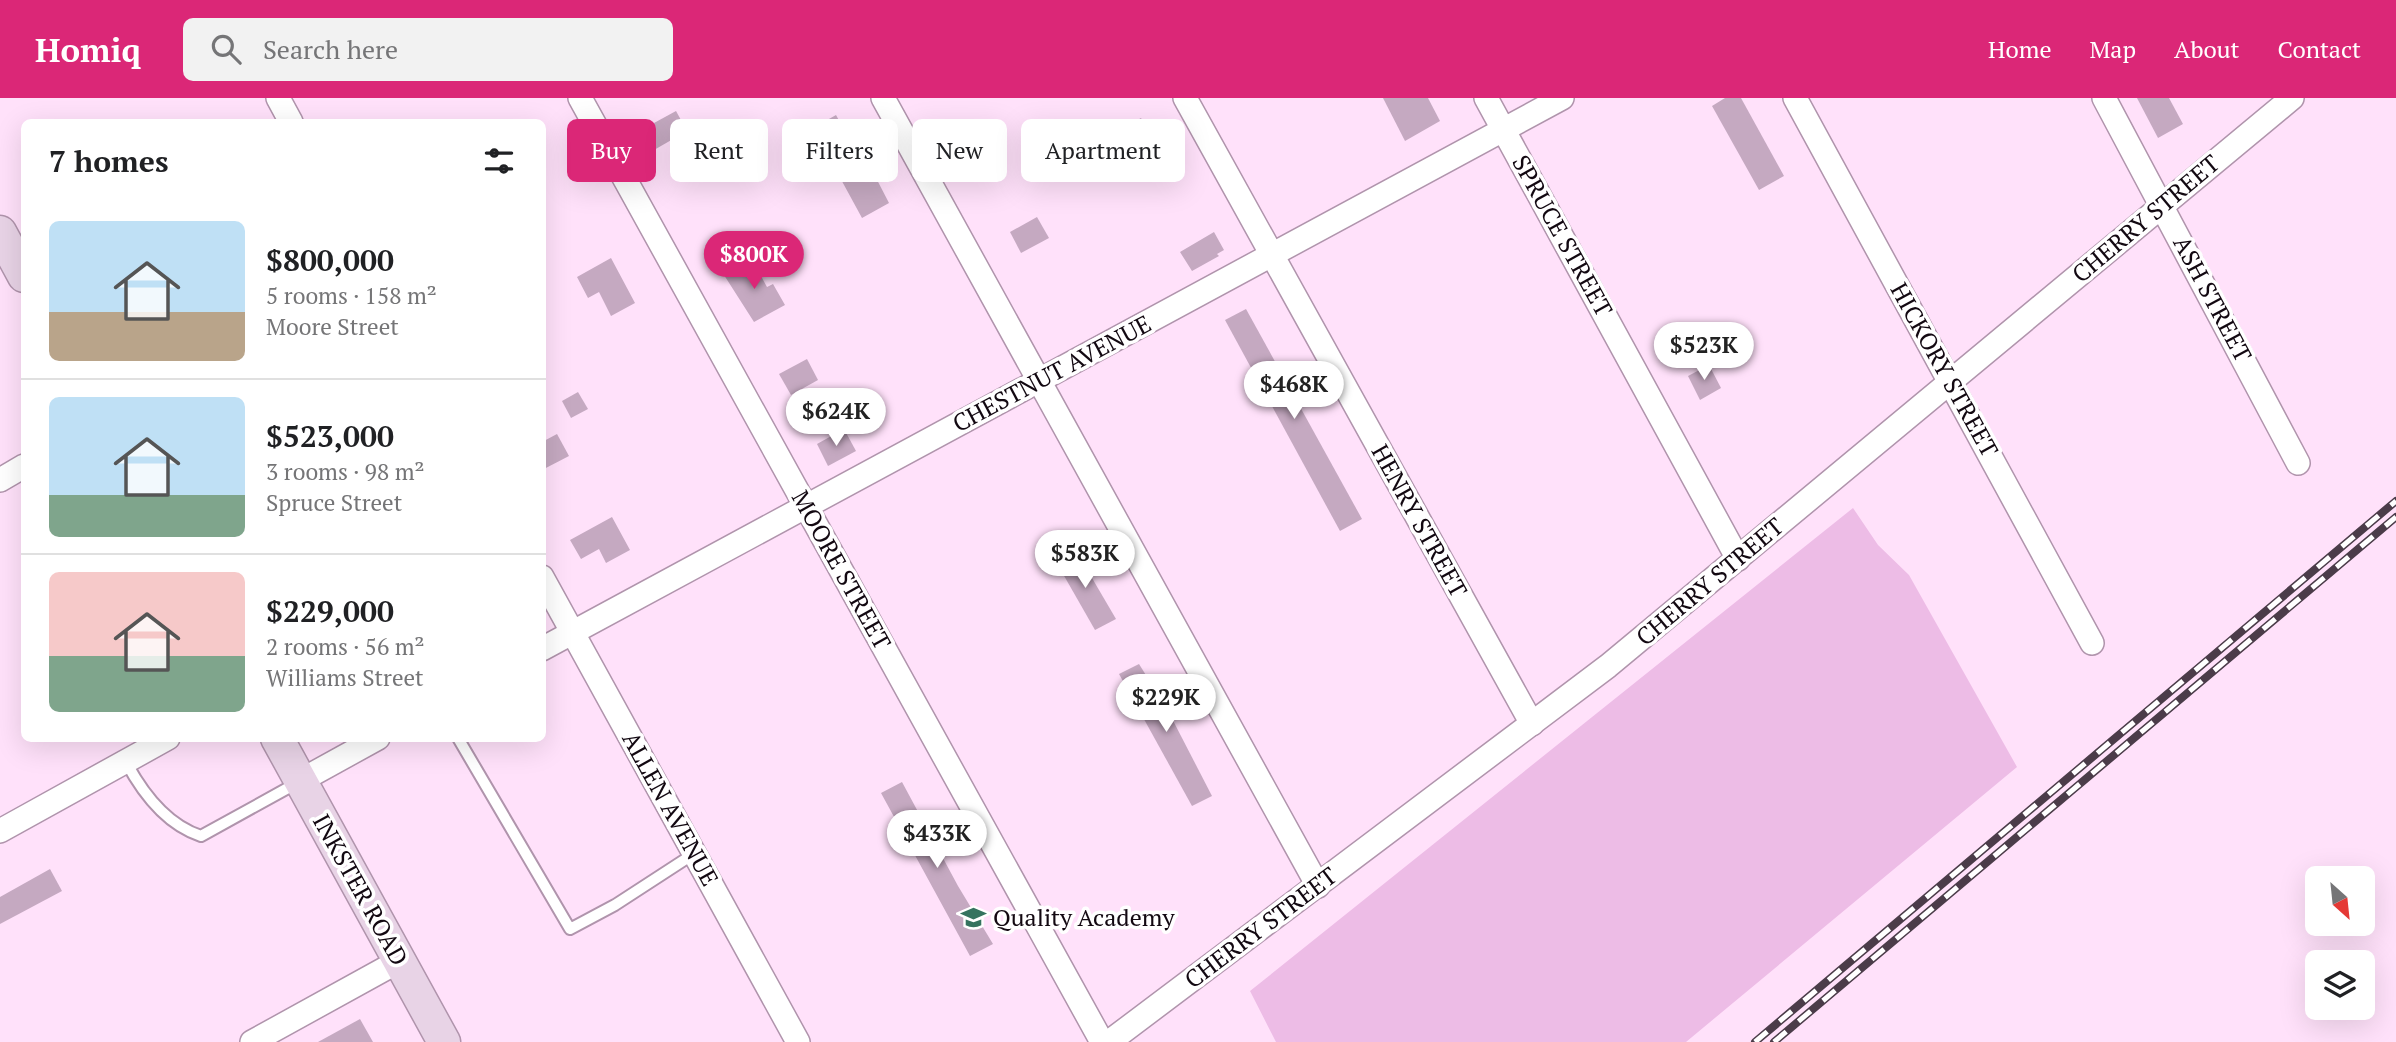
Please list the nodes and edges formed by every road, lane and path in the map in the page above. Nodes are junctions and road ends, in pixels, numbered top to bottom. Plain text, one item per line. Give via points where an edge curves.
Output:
1 (278, 98) edge
2 (580, 98) edge
3 (883, 98) edge
4 (1185, 98) edge
5 (1486, 98) edge
6 (1562, 98) edge
7 (1795, 98) edge
8 (2104, 98) edge
9 (2292, 98) edge
10 (289, 119) edge
11 (1503, 130) junction
12 (2163, 205) junction
13 (0, 232) edge
14 (1272, 255) junction
15 (21, 270) edge
16 (1039, 381) junction
17 (1950, 382) junction
18 (2298, 463) dead end
19 (21, 468) edge
20 (0, 480) edge
21 (806, 507) junction
22 (1738, 559) junction
23 (546, 584) edge
24 (573, 633) junction
25 (2092, 643) dead end
26 (546, 647) edge
27 (1532, 724) junction
28 (162, 742) edge
29 (279, 742) edge
30 (371, 742) edge
31 (460, 742) edge
32 (126, 762) junction
33 (300, 781) junction
34 (0, 831) edge
35 (695, 853) junction
36 (1318, 886) junction
37 (399, 961) junction
38 (264, 1039) edge
39 (444, 1042) edge
40 (798, 1042) edge
41 (1102, 1042) edge
42 (1109, 1042) edge

1 - 10 street
2 - 21 street, MOORE STREET
3 - 16 street
4 - 14 street, HENRY STREET
5 - 11 street, SPRUCE STREET
6 - 11 street, CHESTNUT AVENUE
7 - 17 street, HICKORY STREET
8 - 12 street, ASH STREET
9 - 12 street, CHERRY STREET
11 - 14 street, CHESTNUT AVENUE
11 - 22 street, SPRUCE STREET
12 - 17 street, CHERRY STREET
12 - 18 street, ASH STREET
13 - 15 main road
14 - 16 street, CHESTNUT AVENUE
14 - 27 street, HENRY STREET
16 - 21 street, CHESTNUT AVENUE
16 - 36 street
17 - 22 street, CHERRY STREET
17 - 25 street, HICKORY STREET
19 - 20 street
21 - 24 street, CHESTNUT AVENUE
21 - 41 street, MOORE STREET
22 - 27 street, CHERRY STREET
23 - 24 street, ALLEN AVENUE
24 - 26 street, CHESTNUT AVENUE
24 - 35 street, ALLEN AVENUE
27 - 36 street, CHERRY STREET
28 - 32 street
29 - 33 main road, INKSTER ROAD
30 - 33 street
31 - 35 lane via 570,929
32 - 33 lane via 149,798 187,831 201,835
32 - 34 street
33 - 37 main road, INKSTER ROAD
35 - 40 street, ALLEN AVENUE
36 - 42 street, CHERRY STREET
37 - 38 street
37 - 39 main road, INKSTER ROAD

